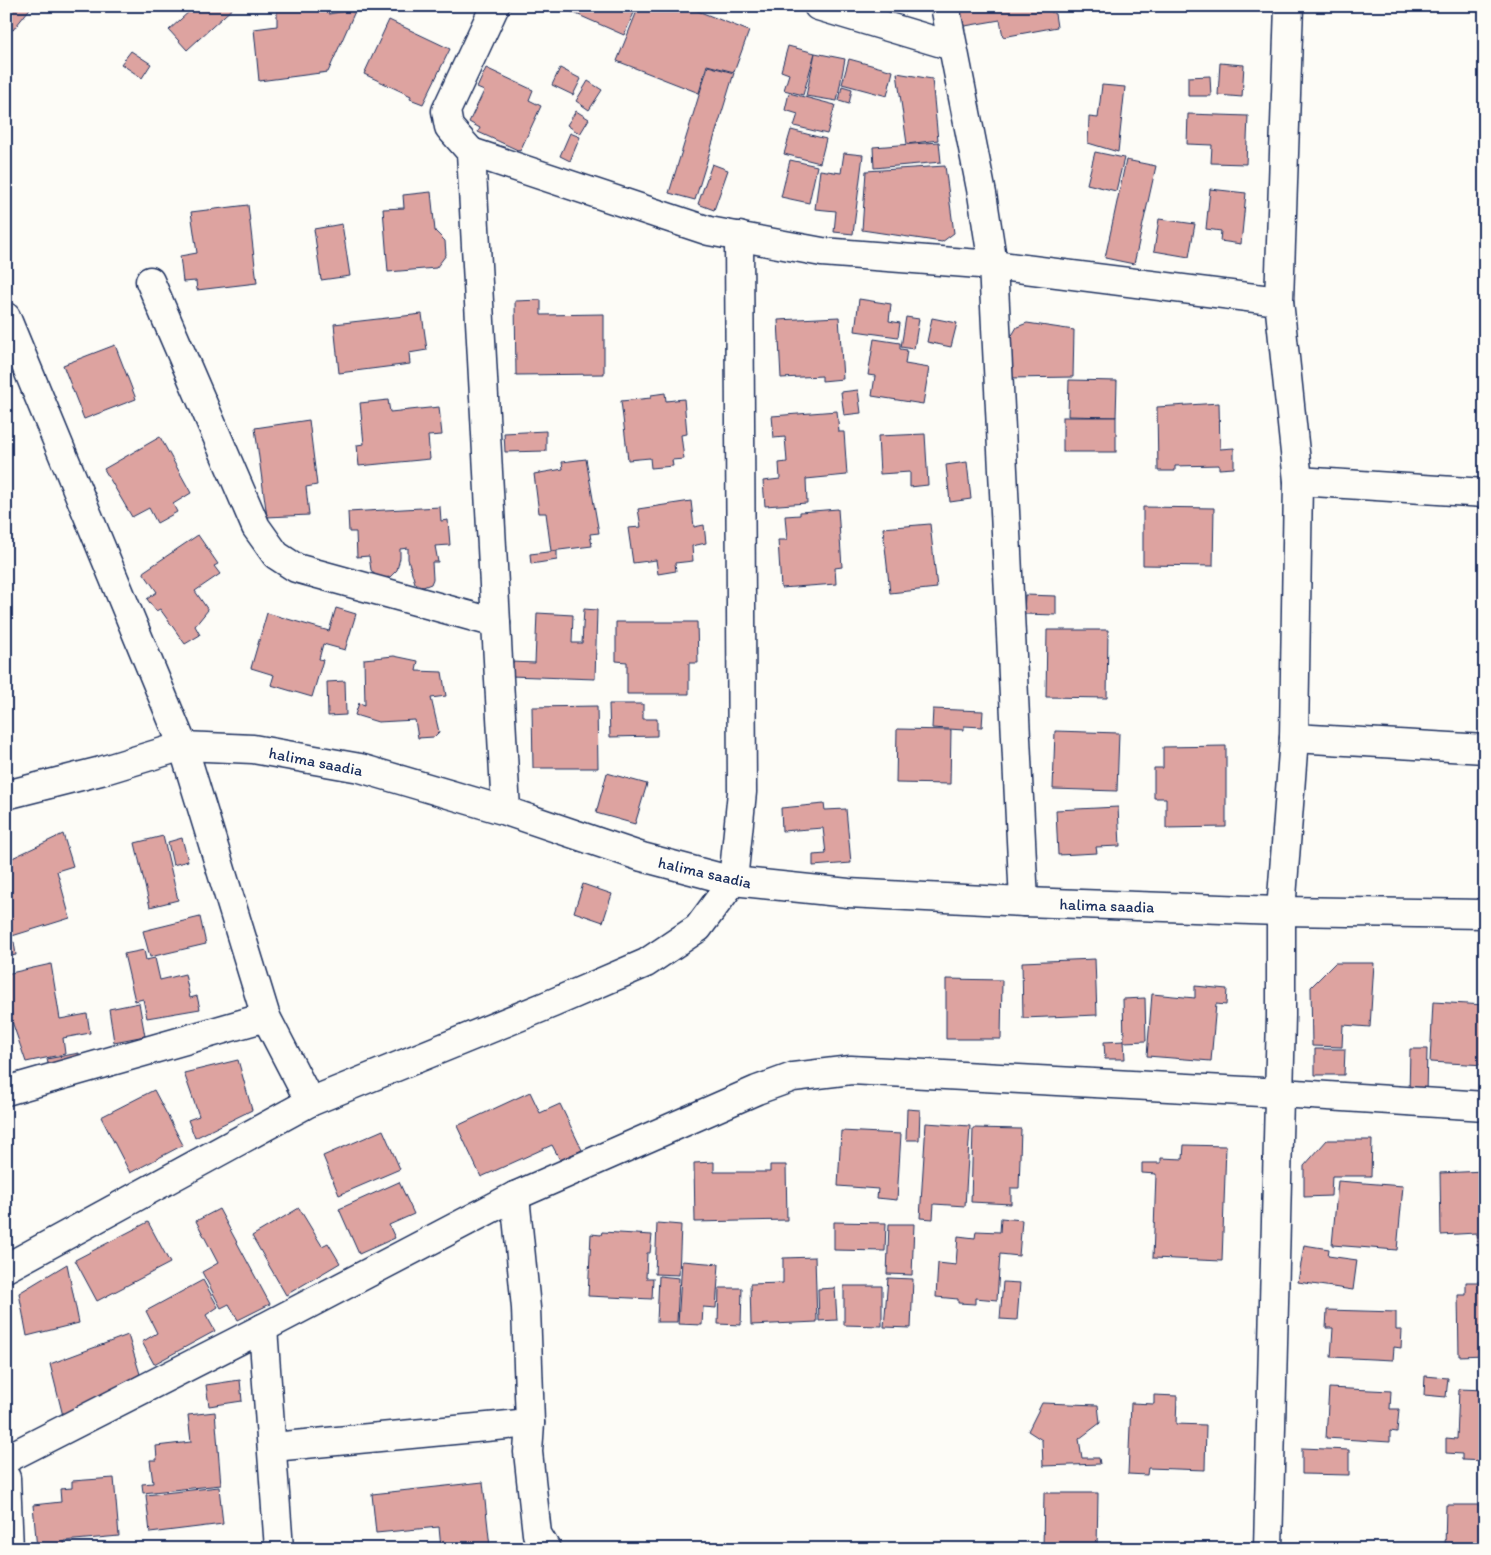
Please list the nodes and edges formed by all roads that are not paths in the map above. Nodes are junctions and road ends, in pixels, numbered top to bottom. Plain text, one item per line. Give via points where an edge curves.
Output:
1 (495, 6) edge
2 (818, 6) edge
3 (944, 6) edge
4 (1289, 6) edge
5 (952, 46) junction
6 (472, 152) junction
7 (739, 236) junction
8 (993, 265) junction
9 (150, 281) dead end
10 (1279, 301) junction
11 (6, 317) edge
12 (1298, 481) junction
13 (1485, 493) edge
14 (496, 623) junction
15 (1294, 738) junction
16 (183, 746) junction
17 (1485, 749) edge
18 (6, 795) edge
19 (506, 811) junction
20 (732, 881) junction
21 (1024, 902) junction
22 (1281, 911) junction
23 (1485, 914) edge
24 (266, 1017) junction
25 (6, 1091) edge
26 (1280, 1093) junction
27 (310, 1102) junction
28 (1485, 1106) edge
29 (514, 1196) junction
30 (6, 1268) edge
31 (263, 1328) junction
32 (530, 1423) junction
33 (273, 1447) junction
34 (6, 1459) edge
35 (6, 1478) edge
36 (9, 1549) edge
37 (280, 1549) edge
38 (546, 1549) edge
39 (1268, 1549) edge

1 - 6 street via 446,111 449,127
2 - 5 street
3 - 5 street
4 - 10 street
5 - 8 street
6 - 7 street via 708,231
6 - 14 street
7 - 8 street via 822,252
7 - 20 street via 742,792
8 - 10 street
8 - 21 street
9 - 14 street via 256,527 276,556 296,568
10 - 12 street
11 - 16 street
12 - 13 street
12 - 15 street
14 - 19 street
15 - 17 street
15 - 22 street
16 - 18 street, halima saadia
16 - 19 street, halima saadia via 253,749 360,768
16 - 24 street
19 - 20 street, halima saadia via 642,857
20 - 21 street, halima saadia via 848,893
20 - 27 street via 698,928 646,963
21 - 22 street, halima saadia
22 - 23 street, halima saadia
22 - 26 street
24 - 25 street
24 - 27 street
26 - 28 street
26 - 29 street via 851,1070 793,1077
26 - 39 street
27 - 30 street
29 - 31 street
29 - 32 street via 526,1308
31 - 33 street
31 - 34 street
32 - 33 street
32 - 38 street via 528,1452 537,1534
33 - 37 street
35 - 36 street

